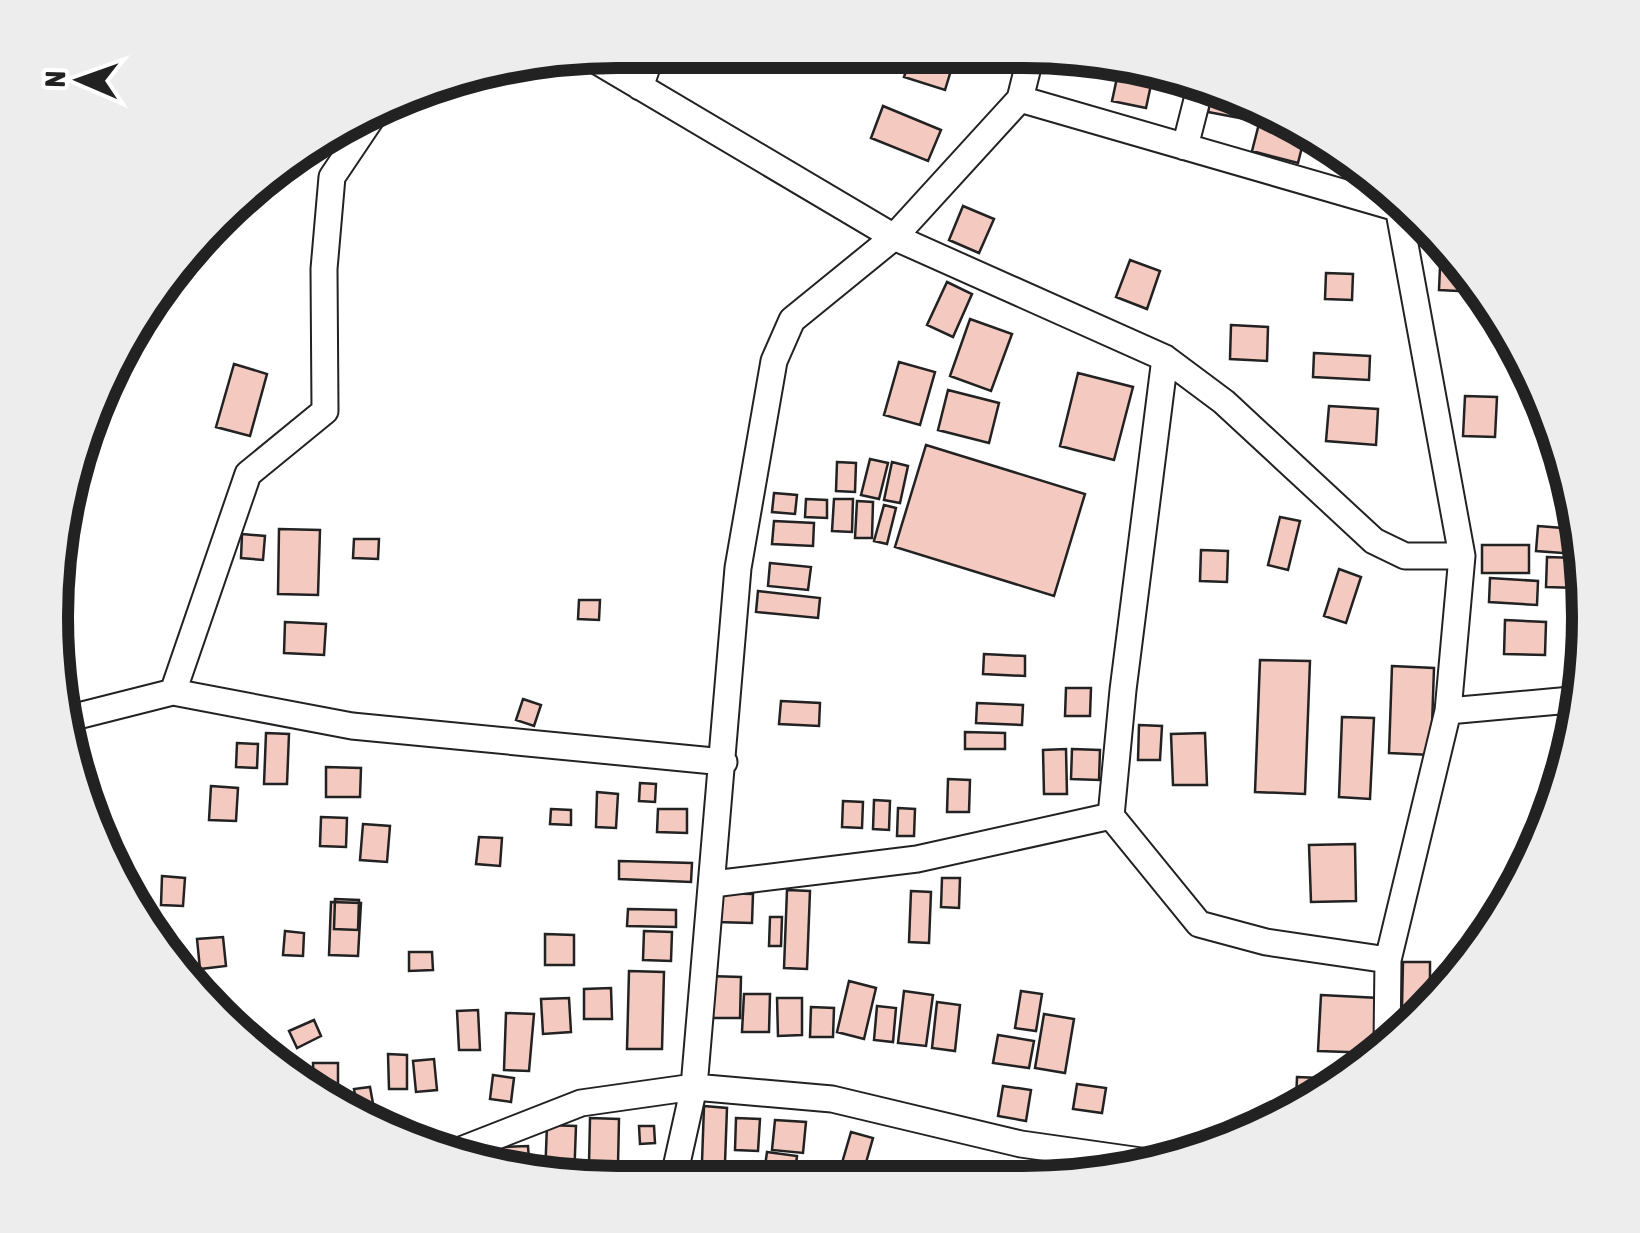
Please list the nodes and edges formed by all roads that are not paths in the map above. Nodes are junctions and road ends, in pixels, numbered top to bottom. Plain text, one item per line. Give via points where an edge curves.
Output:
1 (609, 68) edge
2 (646, 68) edge
3 (1028, 68) edge
4 (640, 86) junction
5 (1198, 96) edge
6 (1020, 100) junction
7 (363, 130) edge
8 (1185, 147) junction
9 (1381, 201) edge
10 (1399, 217) edge
11 (894, 237) junction
12 (1165, 358) junction
13 (1462, 556) junction
14 (172, 692) junction
15 (1566, 700) edge
16 (1448, 711) junction
17 (77, 716) edge
18 (724, 762) junction
19 (1111, 816) junction
20 (712, 884) junction
21 (1388, 960) junction
22 (1387, 1027) edge
23 (694, 1087) junction
24 (471, 1146) edge
25 (1116, 1158) edge
26 (676, 1166) edge

1 - 4 street
2 - 4 street
3 - 6 street
4 - 11 street
5 - 8 street
6 - 8 street
6 - 11 street
7 - 14 street via 332,177 324,269 325,411 248,474
8 - 9 street
10 - 13 street
11 - 12 street
11 - 18 street via 792,320 774,362 738,568
12 - 13 street via 1224,402 1374,540 1405,556
12 - 19 street
13 - 16 street
14 - 17 street
14 - 18 street via 352,726
15 - 16 street
16 - 21 street
18 - 20 street
19 - 20 street via 916,859
19 - 21 street via 1200,924 1266,942
20 - 23 street
21 - 22 street
23 - 24 street via 580,1103
23 - 25 street via 832,1100 1021,1144
23 - 26 street

